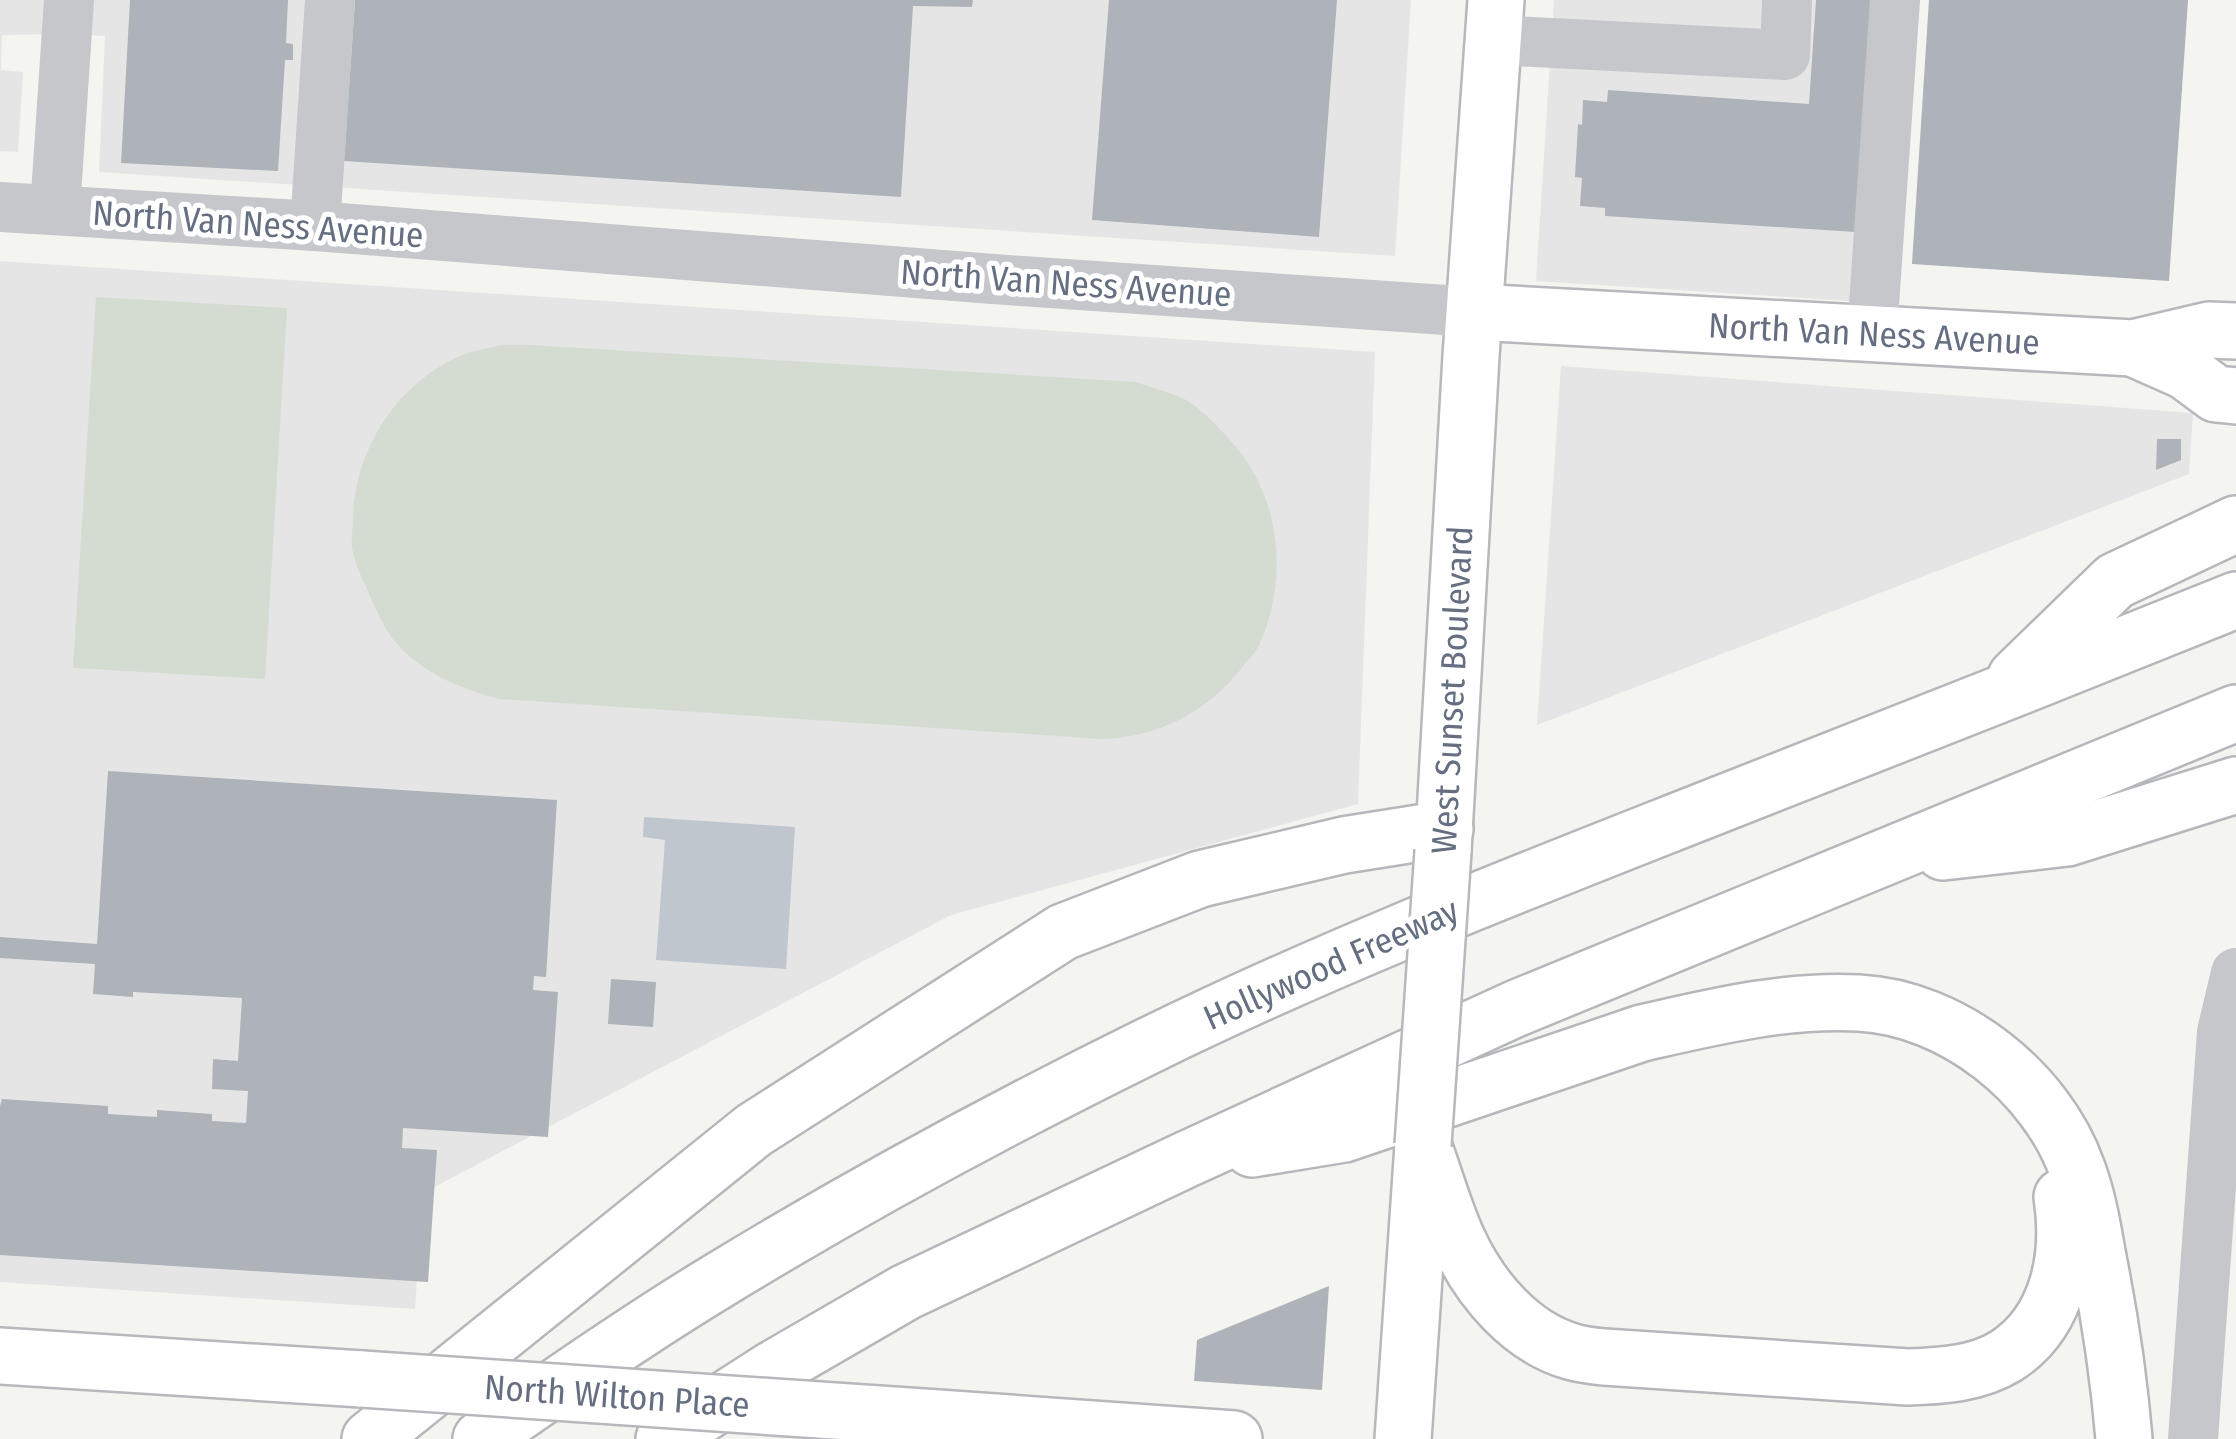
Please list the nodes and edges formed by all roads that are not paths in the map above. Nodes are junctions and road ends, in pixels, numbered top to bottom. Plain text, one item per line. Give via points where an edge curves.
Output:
1 (69, 0) edge
2 (330, 0) edge
3 (1788, 0) edge
4 (1895, 0) edge
5 (1495, 20) edge
6 (0, 207) edge
7 (55, 210) junction
8 (315, 226) junction
9 (1474, 312) junction
10 (2236, 332) edge
11 (1872, 334) junction
12 (2132, 348) junction
13 (2236, 396) edge
14 (2236, 524) edge
15 (2236, 600) edge
16 (1995, 697) junction
17 (2236, 713) edge
18 (2236, 785) edge
19 (1444, 840) junction
20 (1876, 859) junction
21 (2236, 973) edge
22 (2002, 1063) junction
23 (1423, 1145) junction
24 (1184, 1160) junction
25 (0, 1356) edge
26 (370, 1439) edge
27 (482, 1439) edge
28 (664, 1439) edge
29 (1234, 1439) edge
30 (1403, 1439) edge
31 (2124, 1439) edge
32 (2193, 1439) edge

1 - 7 street
2 - 8 street
3 - 5 street via 1786,54
4 - 11 street
5 - 9 main road, West Sunset Boulevard
6 - 7 street, North Van Ness Avenue
7 - 8 street, North Van Ness Avenue
8 - 9 street, North Van Ness Avenue
9 - 11 main road, North Van Ness Avenue
9 - 19 main road, West Sunset Boulevard
10 - 12 main road, North Van Ness Avenue via 2209,330
11 - 12 main road, North Van Ness Avenue
12 - 13 main road, North Van Ness Avenue via 2179,368 2216,394
14 - 16 main road via 2115,581
15 - 16 main road, Hollywood Freeway
16 - 27 main road, Hollywood Freeway via 1453,909 1151,1045 719,1280
17 - 20 main road
18 - 20 main road via 2067,838
19 - 23 main road, West Sunset Boulevard, bridge
19 - 26 main road via 1344,845 1200,879 1063,932 754,1130
20 - 24 main road via 1516,1008
21 - 32 street via 2222,1032
22 - 23 main road via 2044,1134 2059,1179 2063,1264 2053,1300 2031,1335 2004,1357 1942,1376 1604,1357 1550,1343 1498,1303 1474,1272
22 - 24 main road via 1936,1022 1899,1009 1787,1004 1642,1033 1344,1134
22 - 31 main road via 2057,1126 2077,1168 2108,1308
23 - 30 main road, West Sunset Boulevard
24 - 28 main road via 906,1292
25 - 29 main road, North Wilton Place, bridge

